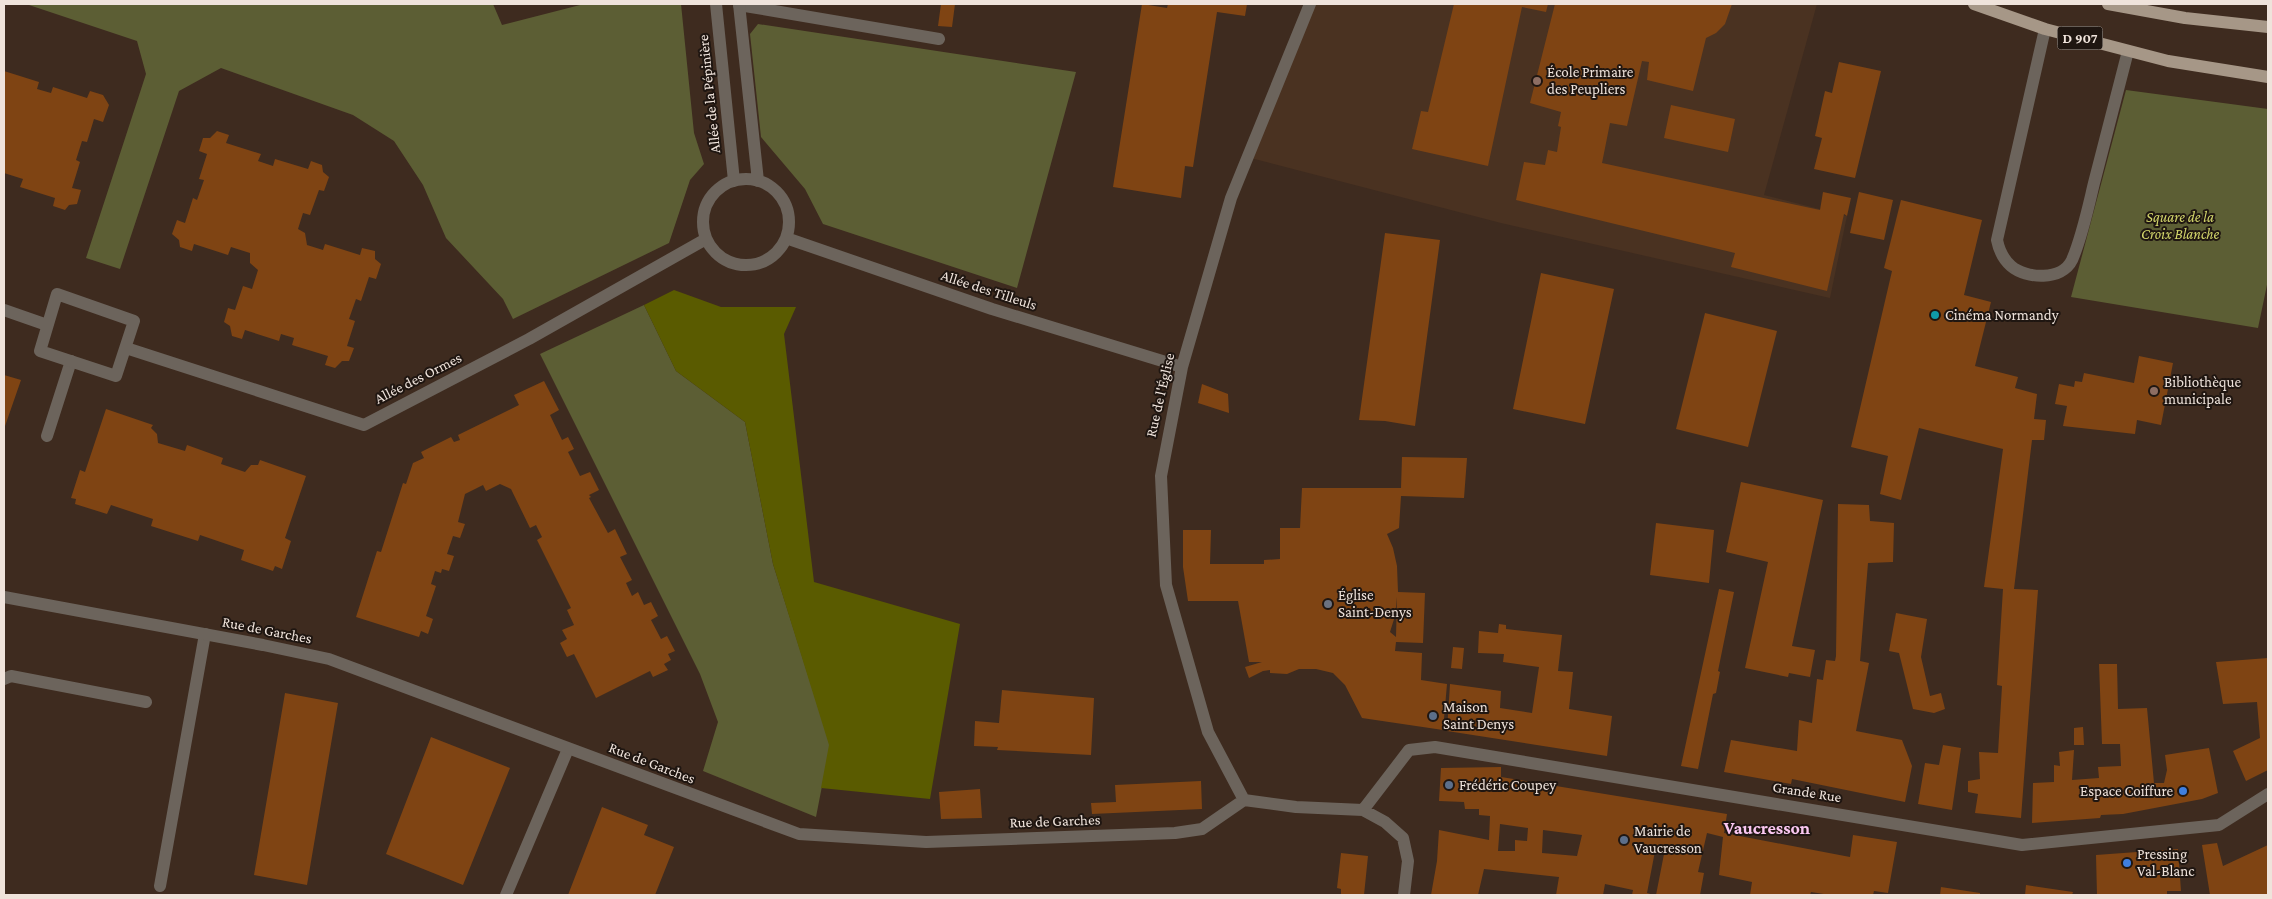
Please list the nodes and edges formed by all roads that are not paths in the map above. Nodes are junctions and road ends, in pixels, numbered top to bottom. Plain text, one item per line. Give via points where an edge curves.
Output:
1 (716, 4) edge
2 (739, 4) edge
3 (1310, 4) edge
4 (1974, 4) edge
5 (2108, 4) edge
6 (2268, 27) edge
7 (2045, 30) junction
8 (939, 40) dead end
9 (2128, 51) junction
10 (2268, 77) edge
11 (734, 181) junction
12 (758, 181) junction
13 (786, 238) junction
14 (706, 239) junction
15 (4, 310) edge
16 (47, 325) junction
17 (126, 348) junction
18 (71, 361) junction
19 (1182, 367) junction
20 (47, 436) dead end
21 (4, 597) edge
22 (205, 634) junction
23 (4, 679) edge
24 (146, 702) dead end
25 (568, 749) junction
26 (2268, 794) edge
27 (1244, 800) junction
28 (1363, 810) junction
29 (160, 886) dead end
30 (506, 895) edge
31 (1404, 895) edge

1 - 2 street
1 - 11 street, Allée de la Pépinière
2 - 8 street
2 - 12 street
3 - 19 street, Rue de l'Église via 1231,198
4 - 7 main road, D 907
5 - 6 main road via 2185,18
7 - 9 main road, D 907
7 - 9 street via 1997,240 2004,259 2028,275 2056,273 2071,262
9 - 10 main road, D 907 via 2168,61
11 - 12 street
11 - 14 street via 710,197 704,210
12 - 13 street via 769,186 785,203 789,214
13 - 14 street via 768,260 754,265 726,260
13 - 19 street, Allée des Tilleuls via 992,309
14 - 17 street, Allée des Ormes via 529,339 364,425
15 - 16 street
16 - 17 street via 57,294 134,321
16 - 18 street via 40,350
17 - 18 street via 116,376
18 - 20 street
19 - 27 street, Rue de l'Église via 1161,476 1166,585 1208,732
21 - 22 street, Rue de Garches
22 - 25 street, Rue de Garches via 329,659
22 - 29 street
23 - 24 street via 12,676
25 - 27 street, Rue de Garches via 772,825 799,834 824,837 926,842 1175,832 1202,829
25 - 30 street
26 - 28 street, Grande Rue via 2219,825 2022,845 1435,747 1409,750
27 - 28 street via 1296,807
28 - 31 street via 1385,822 1403,838 1408,861

